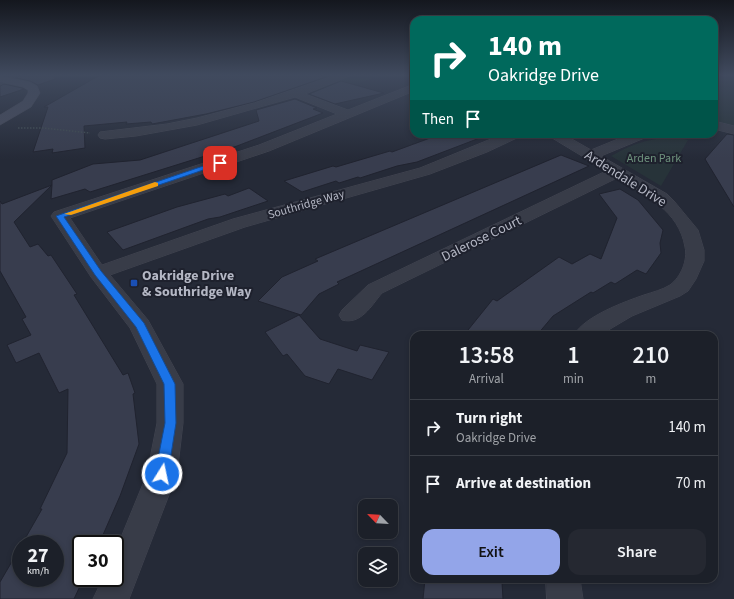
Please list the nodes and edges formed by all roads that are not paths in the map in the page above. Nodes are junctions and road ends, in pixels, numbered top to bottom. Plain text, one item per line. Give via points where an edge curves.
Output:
1 (29, 103) edge
2 (268, 103) edge
3 (320, 103) edge
4 (372, 103) edge
5 (346, 113) junction
6 (0, 121) edge
7 (718, 126) edge
8 (734, 130) edge
9 (105, 135) road end
10 (505, 138) edge
11 (560, 138) edge
12 (632, 138) edge
13 (591, 155) junction
14 (619, 171) junction
15 (98, 273) junction
16 (350, 315) dead end
17 (591, 331) edge
18 (563, 583) edge
19 (111, 599) edge
20 (565, 599) edge

1 - 6 street
2 - 9 street via 156,130
3 - 5 street
4 - 5 street
5 - 15 street via 264,148 60,216
7 - 8 street
10 - 15 street, Southridge Way via 425,171 239,223
11 - 13 street, Ardendale Drive
12 - 13 street
13 - 14 street, Ardendale Drive
14 - 16 street, Dalerose Court via 376,289
14 - 17 street, Ardendale Drive via 661,197 686,224 695,252 693,266 687,279 676,290 613,315
15 - 19 street via 140,325 170,384 170,423 162,474
18 - 20 street

